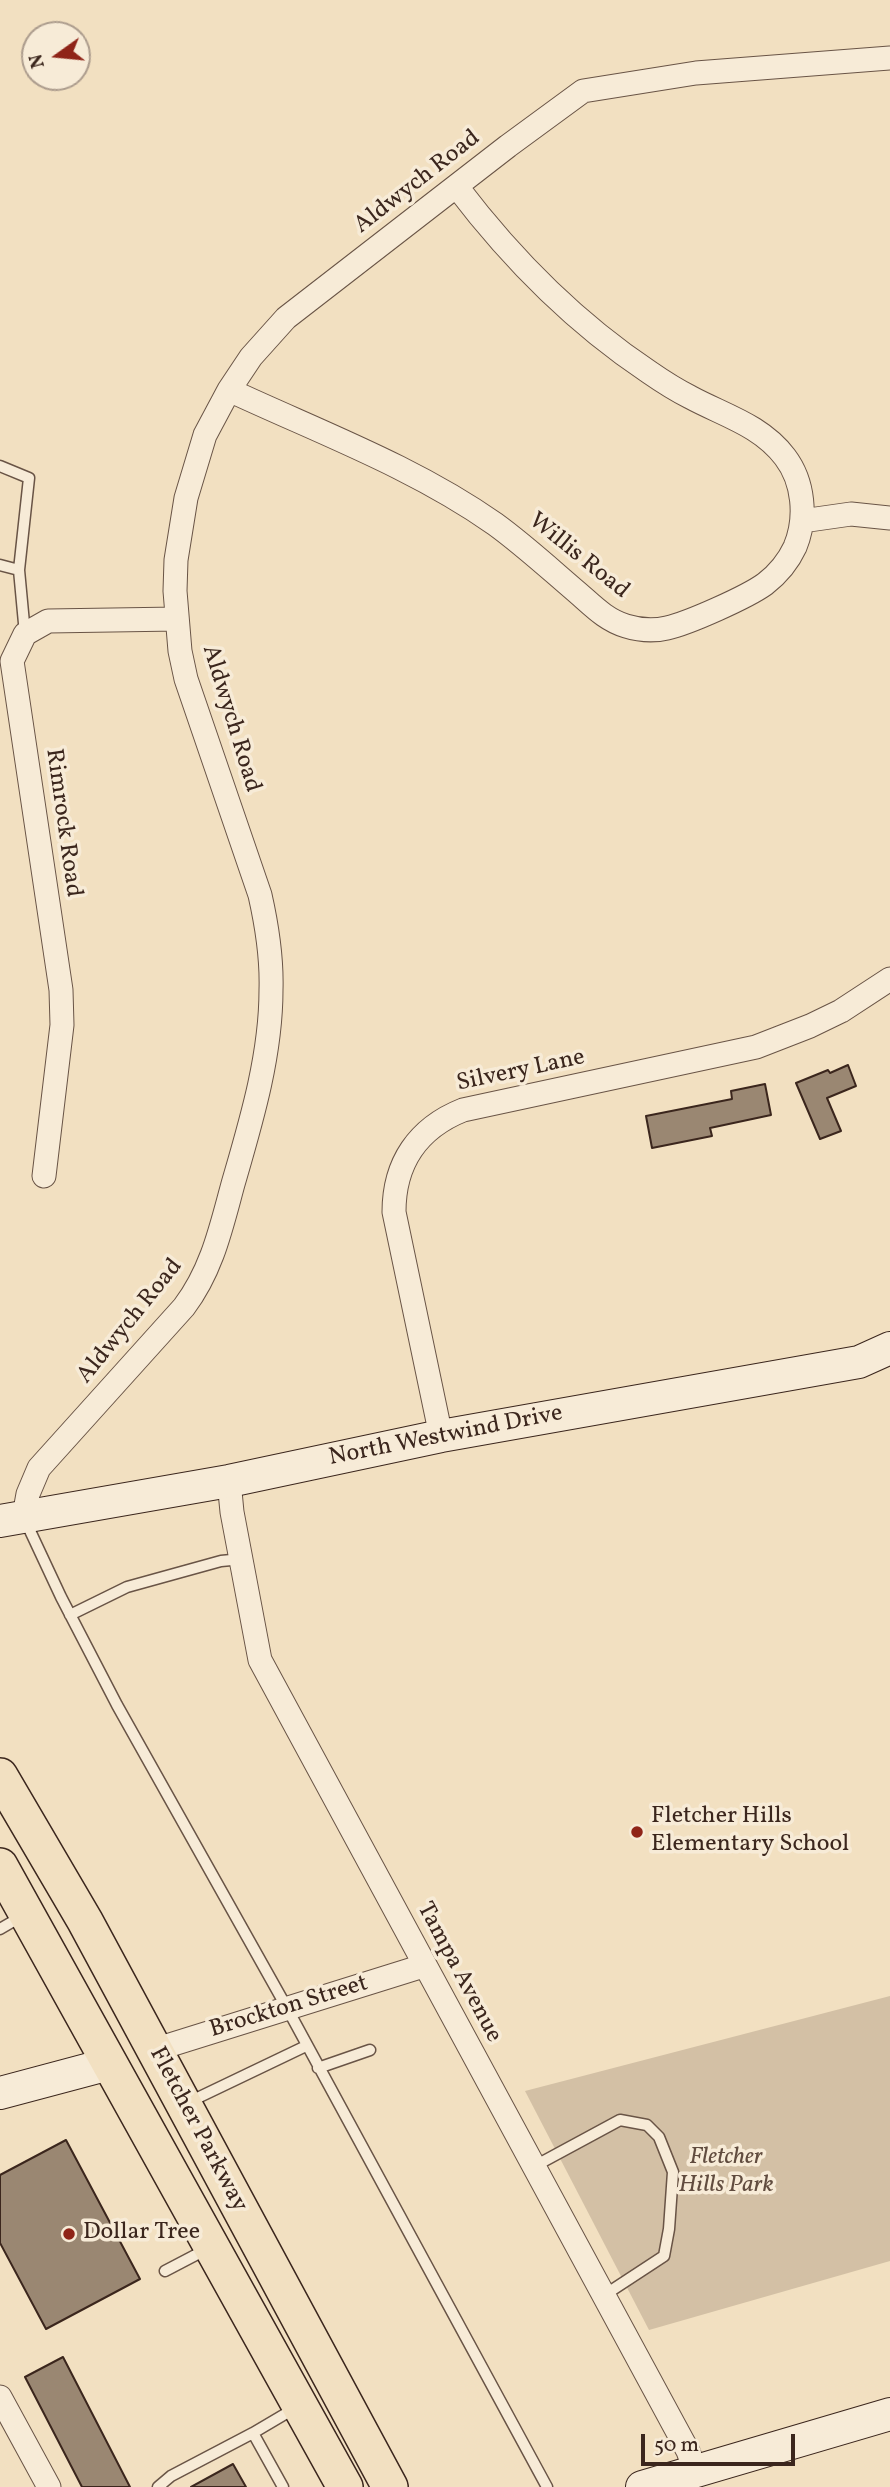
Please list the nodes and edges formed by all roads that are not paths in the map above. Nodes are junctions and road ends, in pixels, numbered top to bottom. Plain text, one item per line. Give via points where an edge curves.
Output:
1 (890, 58) edge
2 (457, 187) junction
3 (229, 390) junction
4 (0, 466) edge
5 (890, 518) edge
6 (802, 521) junction
7 (0, 565) edge
8 (19, 570) junction
9 (177, 619) junction
10 (25, 634) junction
11 (890, 979) edge
12 (44, 1176) dead end
13 (890, 1348) edge
14 (441, 1436) junction
15 (229, 1481) junction
16 (12, 1519) edge
17 (242, 1559) junction
18 (70, 1615) junction
19 (0, 1776) edge
20 (0, 1866) edge
21 (13, 1922) edge
22 (423, 1966) junction
23 (74, 2000) junction
24 (286, 2008) junction
25 (306, 2046) junction
26 (154, 2050) junction
27 (370, 2050) dead end
28 (109, 2064) junction
29 (318, 2068) junction
30 (0, 2092) edge
31 (183, 2104) junction
32 (533, 2168) junction
33 (211, 2246) junction
34 (165, 2270) dead end
35 (603, 2296) junction
36 (0, 2397) edge
37 (299, 2406) junction
38 (890, 2414) edge
39 (253, 2433) junction
40 (695, 2471) junction
41 (49, 2487) edge
42 (158, 2487) edge
43 (283, 2487) edge
44 (345, 2487) edge
45 (390, 2487) edge
46 (547, 2487) edge
47 (642, 2487) edge

1 - 2 street, Aldwych Road via 696,73 583,91
2 - 3 street, Aldwych Road via 286,318
2 - 6 street, Willis Road via 519,262 573,314 689,397 748,425 775,446 797,480
3 - 6 street, Willis Road via 426,480 496,525 603,616 627,627 666,628 765,584 786,563
3 - 9 street, Aldwych Road via 205,435 186,498 176,560
4 - 8 lane via 29,478
5 - 6 street via 851,514
7 - 8 lane
8 - 10 lane
9 - 10 street via 48,621
9 - 16 street, Aldwych Road via 194,707 265,919 270,1012 255,1106 216,1249 202,1281 184,1307 39,1468
10 - 12 street, Rimrock Road via 12,661 61,990 62,1025
11 - 14 street, Silvery Lane via 821,1021 757,1047 463,1110 427,1130 401,1165 394,1212
13 - 14 street, North Westwind Drive via 859,1362
14 - 15 street, North Westwind Drive
15 - 16 street, North Westwind Drive
15 - 17 street, Tampa Avenue
16 - 18 lane via 36,1548
17 - 18 lane via 127,1587
17 - 22 street, Tampa Avenue via 260,1660
18 - 24 lane
19 - 26 main road, Fletcher Parkway
20 - 21 main road, Fletcher Parkway
21 - 23 main road, Fletcher Parkway
22 - 24 street, Brockton Street
22 - 32 street, Tampa Avenue
23 - 26 main road via 111,2037 134,2052
23 - 28 main road, Fletcher Parkway
24 - 25 lane
24 - 26 street, Brockton Street
25 - 29 lane
25 - 31 lane
26 - 31 main road, Fletcher Parkway
27 - 29 lane
28 - 30 street
28 - 31 main road via 145,2071
28 - 33 main road, Fletcher Parkway
29 - 46 lane
31 - 45 main road, Fletcher Parkway
32 - 35 street, Tampa Avenue
32 - 35 lane via 620,2120 647,2125 659,2137 673,2172 664,2256
33 - 34 lane
33 - 37 main road, Fletcher Parkway
35 - 40 street, Tampa Avenue
36 - 41 street
37 - 39 lane
37 - 44 main road, Fletcher Parkway
38 - 40 street
39 - 42 lane
39 - 43 lane
40 - 47 street

